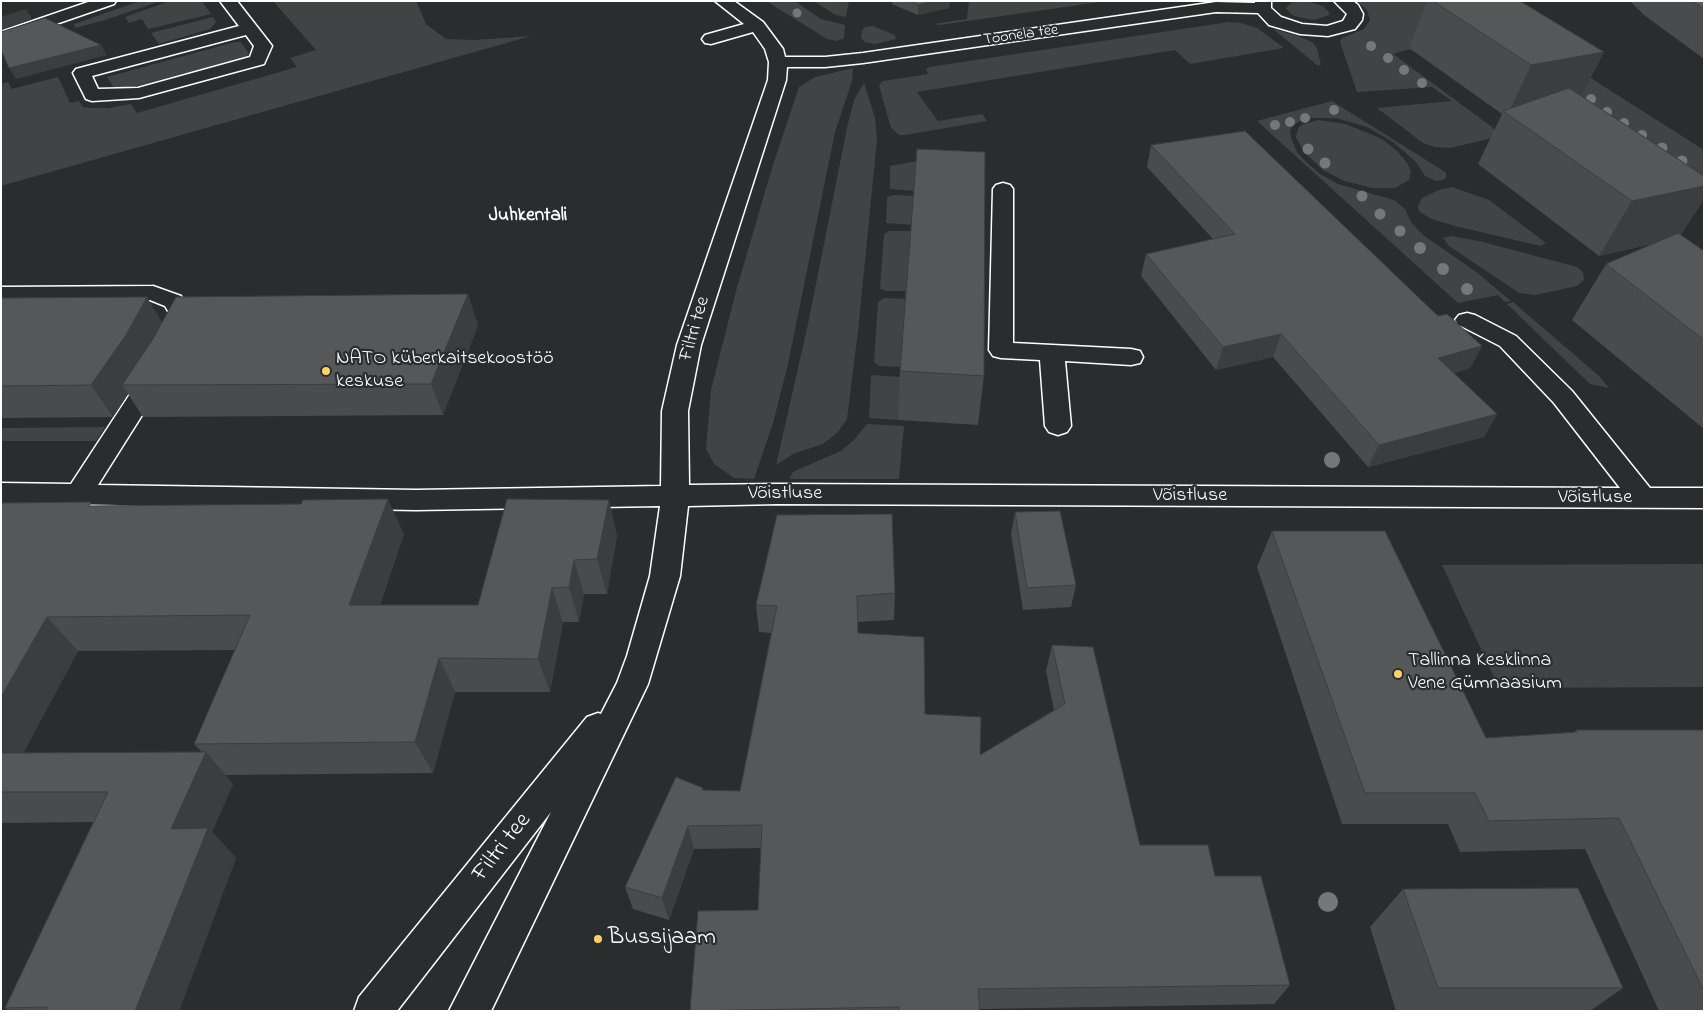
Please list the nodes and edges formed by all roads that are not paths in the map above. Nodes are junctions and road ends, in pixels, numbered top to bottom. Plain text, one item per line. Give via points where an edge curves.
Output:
1 (92, 1) edge
2 (108, 1) edge
3 (228, 1) edge
4 (723, 1) edge
5 (1342, 1) edge
6 (1263, 5) edge
7 (1, 26) edge
8 (757, 26) junction
9 (249, 30) junction
10 (1, 38) edge
11 (711, 39) dead end
12 (778, 62) junction
13 (1003, 189) dead end
14 (1, 294) edge
15 (1467, 320) dead end
16 (1052, 353) junction
17 (1131, 357) dead end
18 (1058, 426) dead end
19 (1, 493) edge
20 (79, 494) junction
21 (675, 497) junction
22 (1704, 498) edge
23 (1644, 499) junction
24 (632, 684) junction
25 (373, 1011) edge
26 (468, 1011) edge

1 - 7 street
2 - 10 street
3 - 9 street
4 - 8 street
5 - 6 street via 1352,8 1354,20 1349,25 1328,31 1287,26 1267,15
6 - 12 street, Toonela tee via 1216,8 863,58
8 - 11 street
8 - 12 street via 774,49
9 - 9 street via 138,58 82,73 92,95 139,93 258,60 263,46
12 - 21 street, Filtri tee via 776,80 689,346 676,411
13 - 16 street via 1001,350
14 - 20 street via 153,293 173,301 183,316 179,332 158,370
15 - 23 street via 1508,341 1563,396
16 - 17 street
16 - 18 street
19 - 20 street, Võistluse
20 - 21 street, Võistluse via 416,500
21 - 23 street, Võistluse via 778,494
21 - 24 street, Filtri tee via 665,576
22 - 23 street, Võistluse
24 - 25 street, Filtri tee
24 - 26 street, Filtri tee via 481,991

